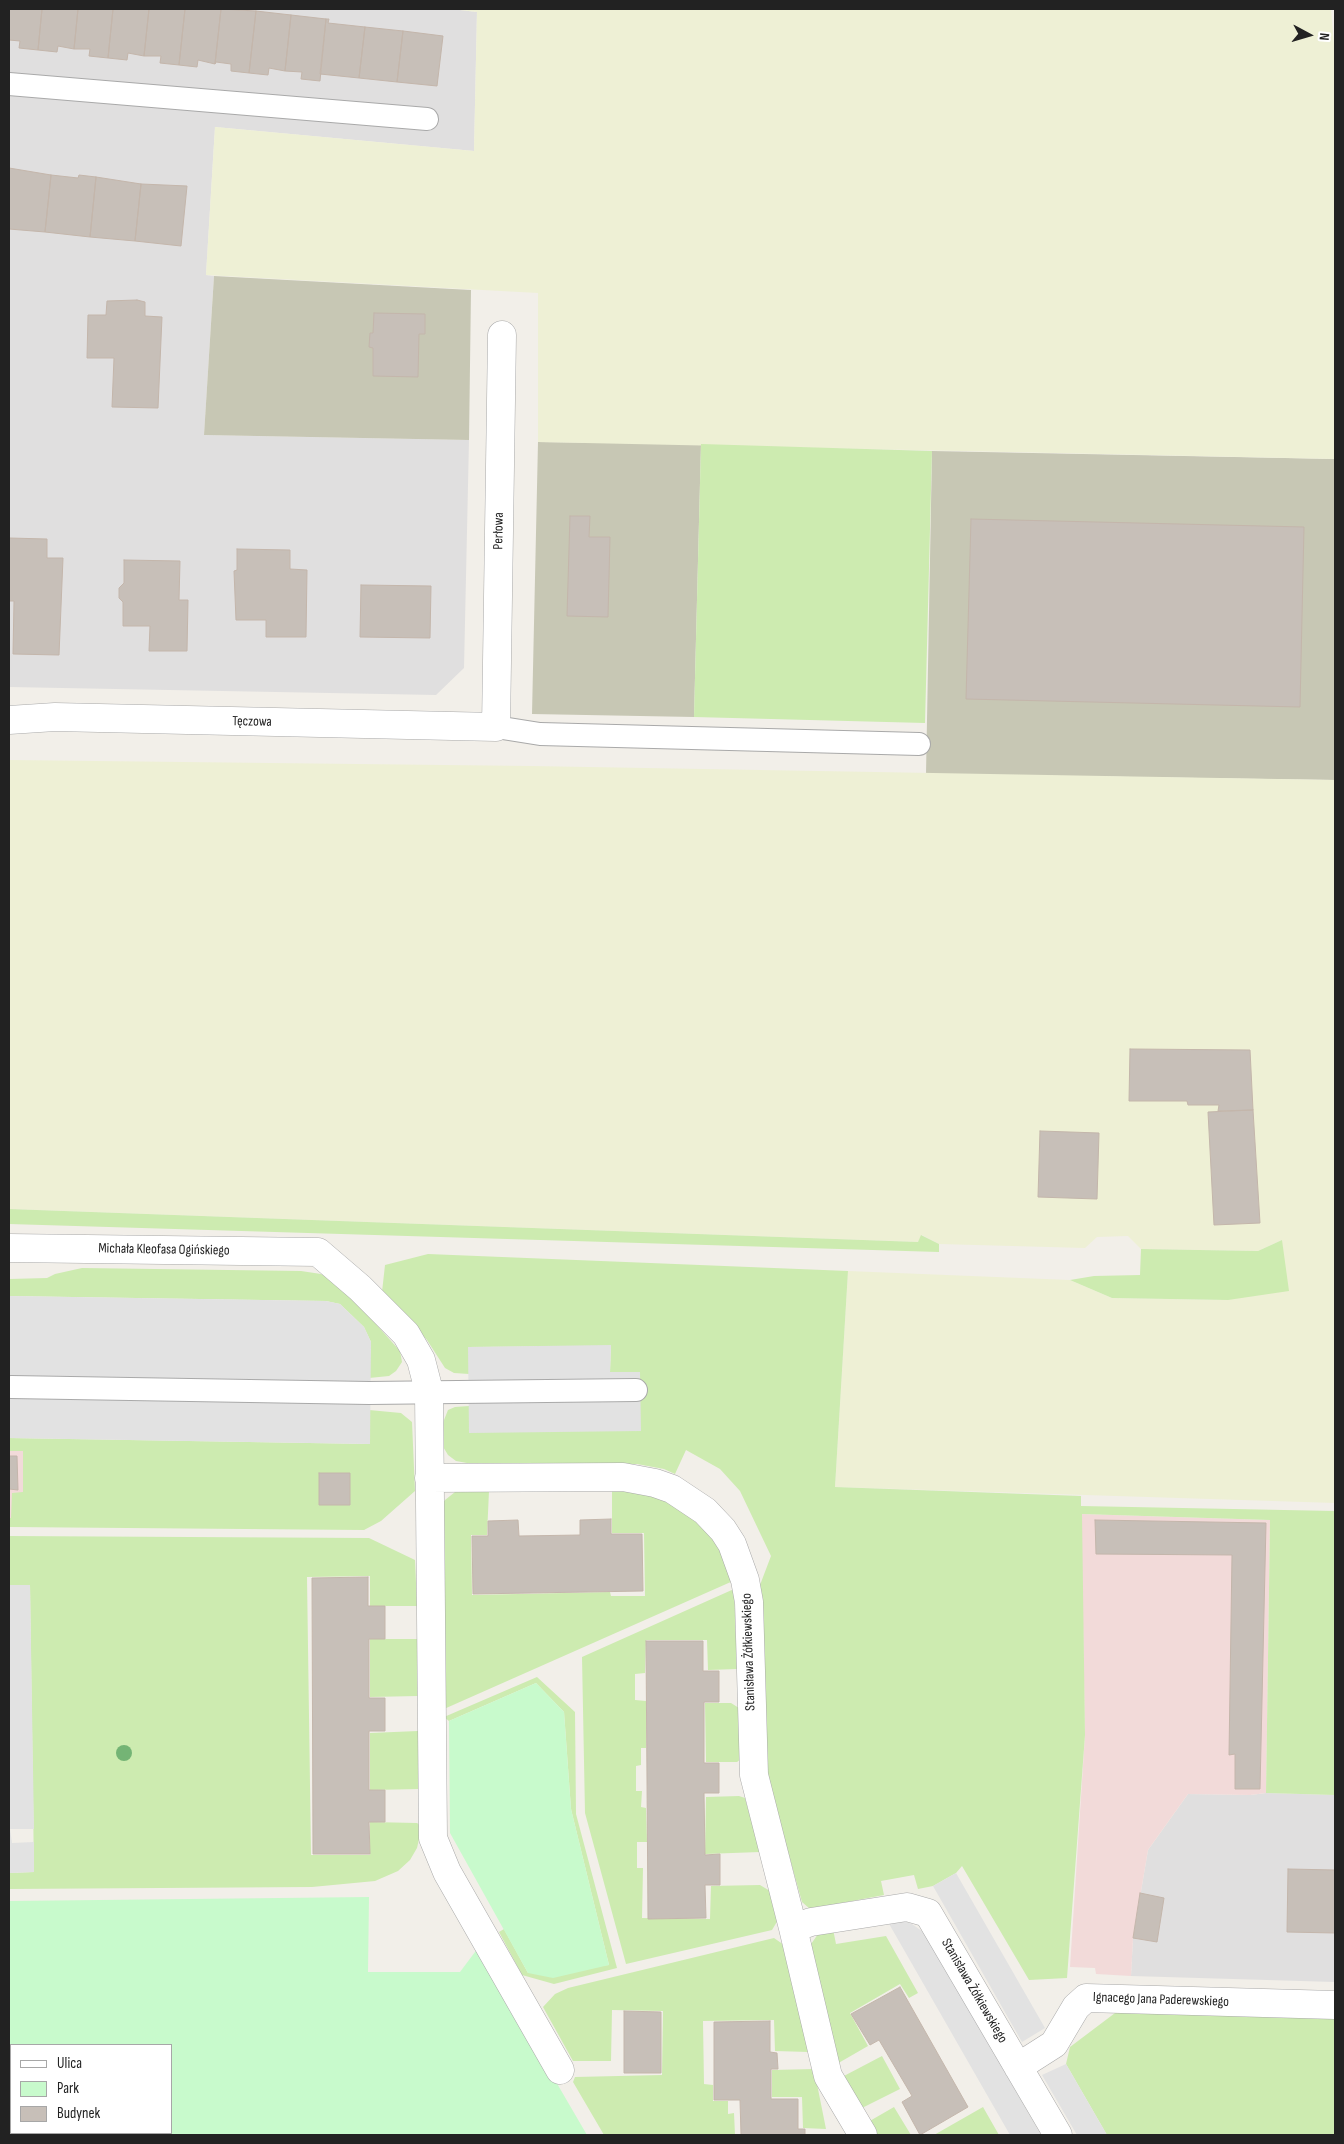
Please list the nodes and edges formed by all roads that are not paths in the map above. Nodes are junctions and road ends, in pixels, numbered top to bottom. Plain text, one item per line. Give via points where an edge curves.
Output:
1 (9, 84) edge
2 (427, 119) dead end
3 (502, 335) dead end
4 (9, 720) edge
5 (496, 727) junction
6 (919, 744) dead end
7 (9, 1248) edge
8 (11, 1387) dead end
9 (636, 1390) dead end
10 (429, 1391) junction
11 (429, 1478) junction
12 (793, 1928) junction
13 (1335, 2005) edge
14 (1018, 2067) junction
15 (560, 2070) dead end
16 (863, 2135) edge
17 (1058, 2135) edge

1 - 2 lane
3 - 5 street, Perłowa
4 - 5 street, Tęczowa via 65,718
5 - 6 lane via 540,734
7 - 10 street, Michała Kleofasa Ogińskiego via 318,1252 406,1334 421,1360
8 - 10 lane via 369,1393
9 - 10 lane
10 - 11 street
11 - 12 street, Stanisława Żółkiewskiego via 603,1476 639,1479 672,1489 706,1511 723,1530 738,1555 748,1595 754,1775
11 - 15 street via 433,1838 451,1880
12 - 14 street, Stanisława Żółkiewskiego via 811,1922 907,1907 928,1914
12 - 16 street via 828,2076
13 - 14 street, Ignacego Jana Paderewskiego via 1086,1998 1076,2007 1054,2044
14 - 17 street, Stanisława Żółkiewskiego

